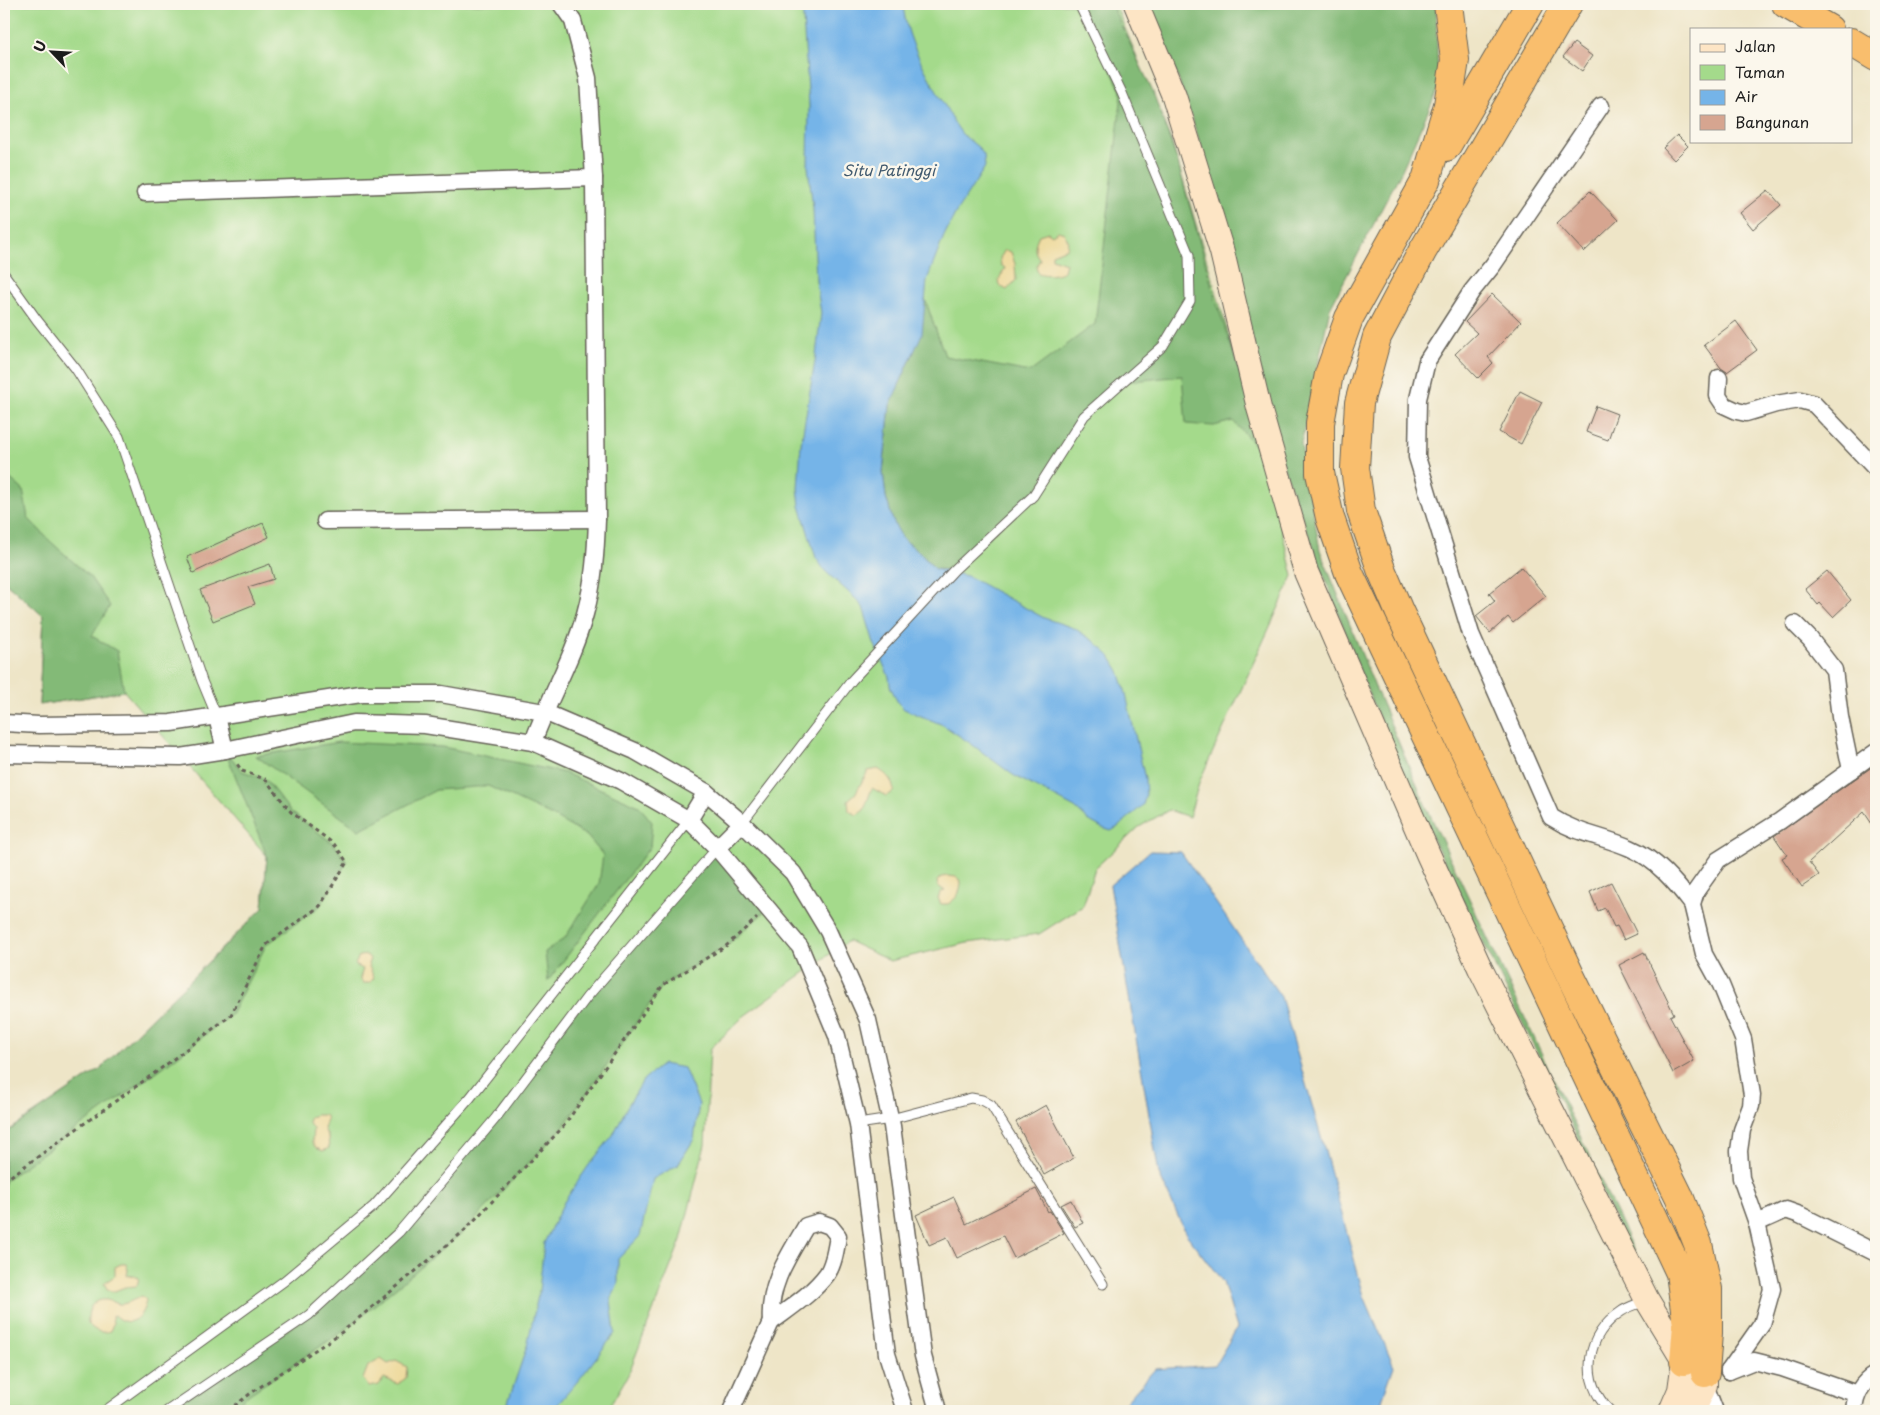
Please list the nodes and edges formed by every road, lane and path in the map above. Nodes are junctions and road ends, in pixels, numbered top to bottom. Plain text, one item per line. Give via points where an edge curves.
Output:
1 (561, 4) edge
2 (1078, 4) edge
3 (1136, 4) edge
4 (1448, 4) edge
5 (1530, 4) edge
6 (1568, 4) edge
7 (1786, 4) edge
8 (1827, 28) edge
9 (1852, 43) edge
10 (1876, 57) edge
11 (1601, 106) dead end
12 (594, 178) junction
13 (1426, 180) junction
14 (145, 193) dead end
15 (4, 274) edge
16 (1719, 378) dead end
17 (1876, 469) edge
18 (597, 519) junction
19 (325, 521) dead end
20 (1794, 624) dead end
21 (544, 712) junction
22 (218, 717) junction
23 (4, 723) edge
24 (533, 742) junction
25 (225, 750) junction
26 (1876, 752) edge
27 (4, 754) edge
28 (1851, 770) junction
29 (706, 792) junction
30 (689, 820) junction
31 (742, 823) junction
32 (717, 848) junction
33 (1692, 904) junction
34 (769, 908) junction
35 (891, 1119) junction
36 (858, 1124) junction
37 (4, 1181) edge
38 (1757, 1223) junction
39 (1876, 1253) edge
40 (1103, 1284) dead end
41 (1647, 1300) junction
42 (770, 1322) junction
43 (1706, 1373) junction
44 (1876, 1374) edge
45 (1857, 1394) junction
46 (105, 1411) edge
47 (167, 1411) edge
48 (228, 1411) edge
49 (731, 1411) edge
50 (905, 1411) edge
51 (938, 1411) edge
52 (1610, 1411) edge
53 (1671, 1411) edge
54 (1693, 1411) edge
55 (1715, 1411) edge
56 (1854, 1411) edge

1 - 12 street via 573,22 588,78
2 - 31 lane via 1122,93 1189,256 1190,301 1163,346 1084,416 1033,496 954,570 852,680
3 - 41 main road via 1174,96 1222,252 1260,408 1306,572 1480,968
4 - 13 highway via 1455,60 1448,105
5 - 13 highway
6 - 43 highway via 1422,252 1377,337 1359,403 1355,468 1361,511 1399,611 1698,1244 1708,1289
7 - 8 highway
9 - 10 highway
11 - 33 street via 1427,361 1418,399 1417,457 1471,634 1552,818 1566,827 1631,848 1672,878
12 - 14 street
12 - 18 street
13 - 43 highway via 1349,318 1329,374 1320,424 1320,473 1330,518 1349,573 1680,1273 1687,1325
15 - 22 lane via 76,368 120,437 202,681
16 - 17 street via 1718,396 1724,405 1737,411 1746,413 1800,400 1814,404
18 - 19 street
18 - 21 street via 596,562 586,613
20 - 28 street via 1810,638 1834,670
21 - 22 street via 440,694 361,694
21 - 24 street
21 - 29 street via 636,751
22 - 23 street via 170,723
22 - 25 street
24 - 25 street via 425,725 354,724
24 - 30 street via 621,781
25 - 27 street via 180,757
25 - 37 path via 242,770 264,779 291,812 334,844 347,862 320,906 266,945 231,1015
26 - 28 street
28 - 33 street via 1718,860 1696,891
29 - 30 street
29 - 31 street
30 - 32 street
30 - 46 lane via 470,1098 374,1206 284,1282
31 - 32 street
31 - 35 street via 793,873 828,931 868,1020
32 - 34 street
32 - 47 lane via 587,997 495,1118 399,1232 310,1315
33 - 38 street via 1704,954 1721,985 1743,1039 1752,1095 1739,1151 1741,1178
34 - 36 street via 800,947 837,1036
34 - 48 path via 726,946 663,985 563,1127 464,1231 342,1332
35 - 36 lane
35 - 40 lane via 971,1098 991,1105
35 - 51 street via 923,1356
36 - 50 street via 887,1354
38 - 39 street via 1786,1210
38 - 43 street via 1772,1289 1762,1324
41 - 43 main road
41 - 52 lane via 1622,1311 1603,1328 1594,1342 1590,1360 1592,1377 1602,1404
42 - 42 street via 770,1304 782,1266 806,1226 819,1222 830,1226 838,1236 828,1272 806,1296
42 - 49 street
43 - 45 street via 1754,1361
43 - 53 main road via 1680,1390
43 - 54 main road
43 - 55 street
44 - 45 street
45 - 56 street

